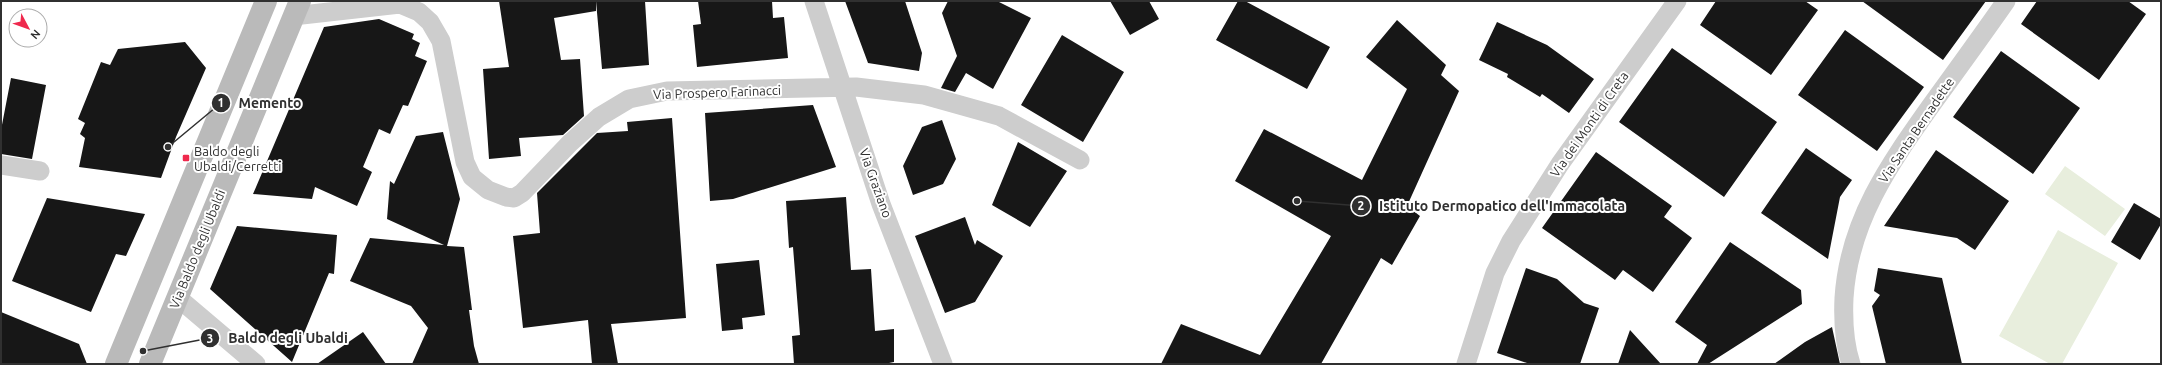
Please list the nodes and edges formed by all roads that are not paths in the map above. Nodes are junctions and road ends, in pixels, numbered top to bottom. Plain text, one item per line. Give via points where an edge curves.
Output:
1 (266, 1) edge
2 (814, 1) edge
3 (1677, 1) edge
4 (2006, 1) edge
5 (297, 9) edge
6 (843, 87) junction
7 (1080, 160) dead end
8 (40, 171) dead end
9 (3, 174) edge
10 (177, 297) junction
11 (116, 364) edge
12 (150, 364) edge
13 (256, 364) edge
14 (943, 364) edge
15 (1466, 364) edge
16 (1851, 364) edge

1 - 11 main road
2 - 6 street, Via Graziano
3 - 15 street, Via dei Monti di Creta via 1560,164 1511,242 1496,273
4 - 16 street, Via Santa Bernadette via 1890,165 1857,231 1848,264 1844,310 1844,327
5 - 6 street, Via Prospero Farinacci via 400,4 419,12 430,22 441,41 465,162 472,177 479,184 506,197 514,198 522,193 599,117 629,99 666,91
5 - 10 main road, Via Baldo degli Ubaldi
6 - 7 street, Via Prospero Farinacci via 875,88 924,95 978,109 999,116
6 - 14 street, Via Graziano via 882,204
8 - 9 street
10 - 12 main road, Via Baldo degli Ubaldi
10 - 13 street

